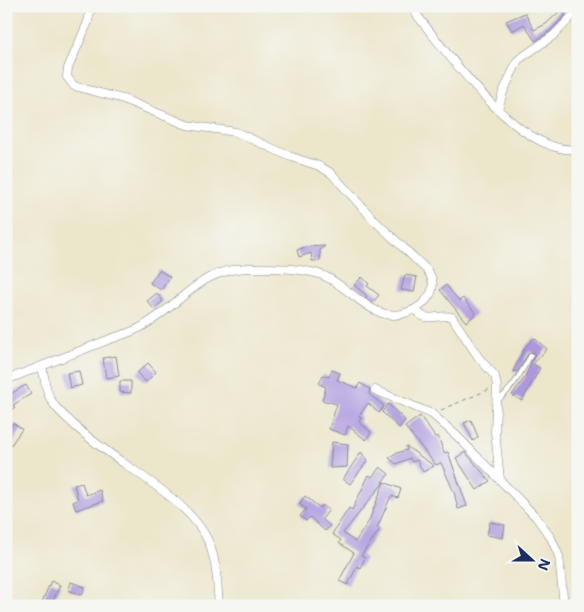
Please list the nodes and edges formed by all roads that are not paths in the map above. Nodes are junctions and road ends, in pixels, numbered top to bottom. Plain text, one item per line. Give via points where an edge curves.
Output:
1 (91, 6) edge
2 (410, 6) edge
3 (578, 10) edge
4 (498, 109) junction
5 (578, 149) edge
6 (416, 309) junction
7 (531, 355) dead end
8 (42, 366) junction
9 (6, 380) edge
10 (375, 390) dead end
11 (496, 402) junction
12 (500, 479) junction
13 (219, 606) edge
14 (564, 606) edge

1 - 6 street via 88,22 68,68 67,77 74,86 123,99 188,125 236,132 331,173 374,220 431,274 430,294
2 - 4 street via 437,44
3 - 4 street via 554,35 518,60
4 - 5 street via 522,131 543,144 565,151
6 - 8 street via 397,315 378,312 337,283 304,271 225,270 207,277 143,326
6 - 11 street via 426,318 452,317 495,376
7 - 11 lane via 516,382
8 - 9 street
8 - 13 street via 48,393 56,407 90,441 175,501 206,535 215,560
10 - 12 street via 432,414
11 - 12 street via 495,432
12 - 14 street via 551,538 559,556

